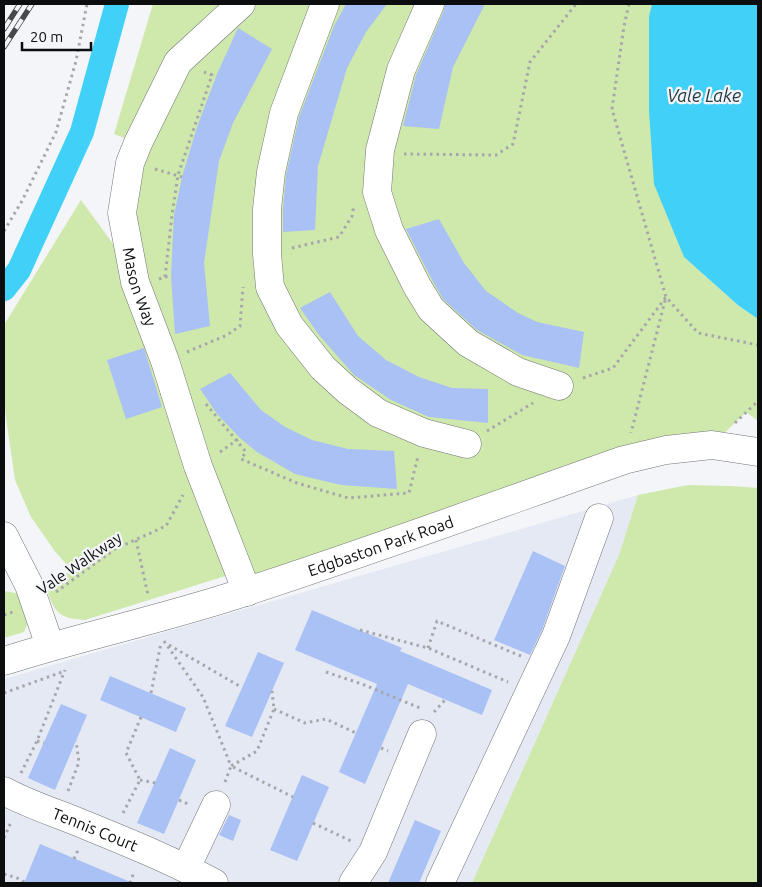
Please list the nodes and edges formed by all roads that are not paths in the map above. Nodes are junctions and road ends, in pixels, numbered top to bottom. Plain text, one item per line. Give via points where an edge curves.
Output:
1 (241, 4) edge
2 (325, 4) edge
3 (430, 4) edge
4 (559, 386) road end
5 (467, 444) road end
6 (758, 452) edge
7 (599, 518) dead end
8 (4, 536) edge
9 (247, 592) junction
10 (50, 646) junction
11 (4, 661) edge
12 (423, 722) road end
13 (216, 805) dead end
14 (10, 809) edge
15 (186, 868) junction
16 (214, 883) edge
17 (353, 883) edge
18 (440, 883) edge

1 - 9 street, Mason Way via 178,62 132,157 122,213 135,282 165,361 198,466
2 - 5 street via 284,113 271,172 267,209 270,287 289,324 346,390 378,413 424,433
3 - 4 street via 401,70 380,150 378,192 389,230 432,309 468,343 518,372
6 - 9 street, Edgbaston Park Road via 712,445 666,450 624,460
7 - 18 street via 556,636
8 - 10 street via 29,585
9 - 10 street, Edgbaston Park Road
10 - 11 street, Edgbaston Park Road
12 - 17 street via 372,852
13 - 15 street
14 - 15 street, Tennis Court via 58,815
15 - 16 street, Tennis Court

